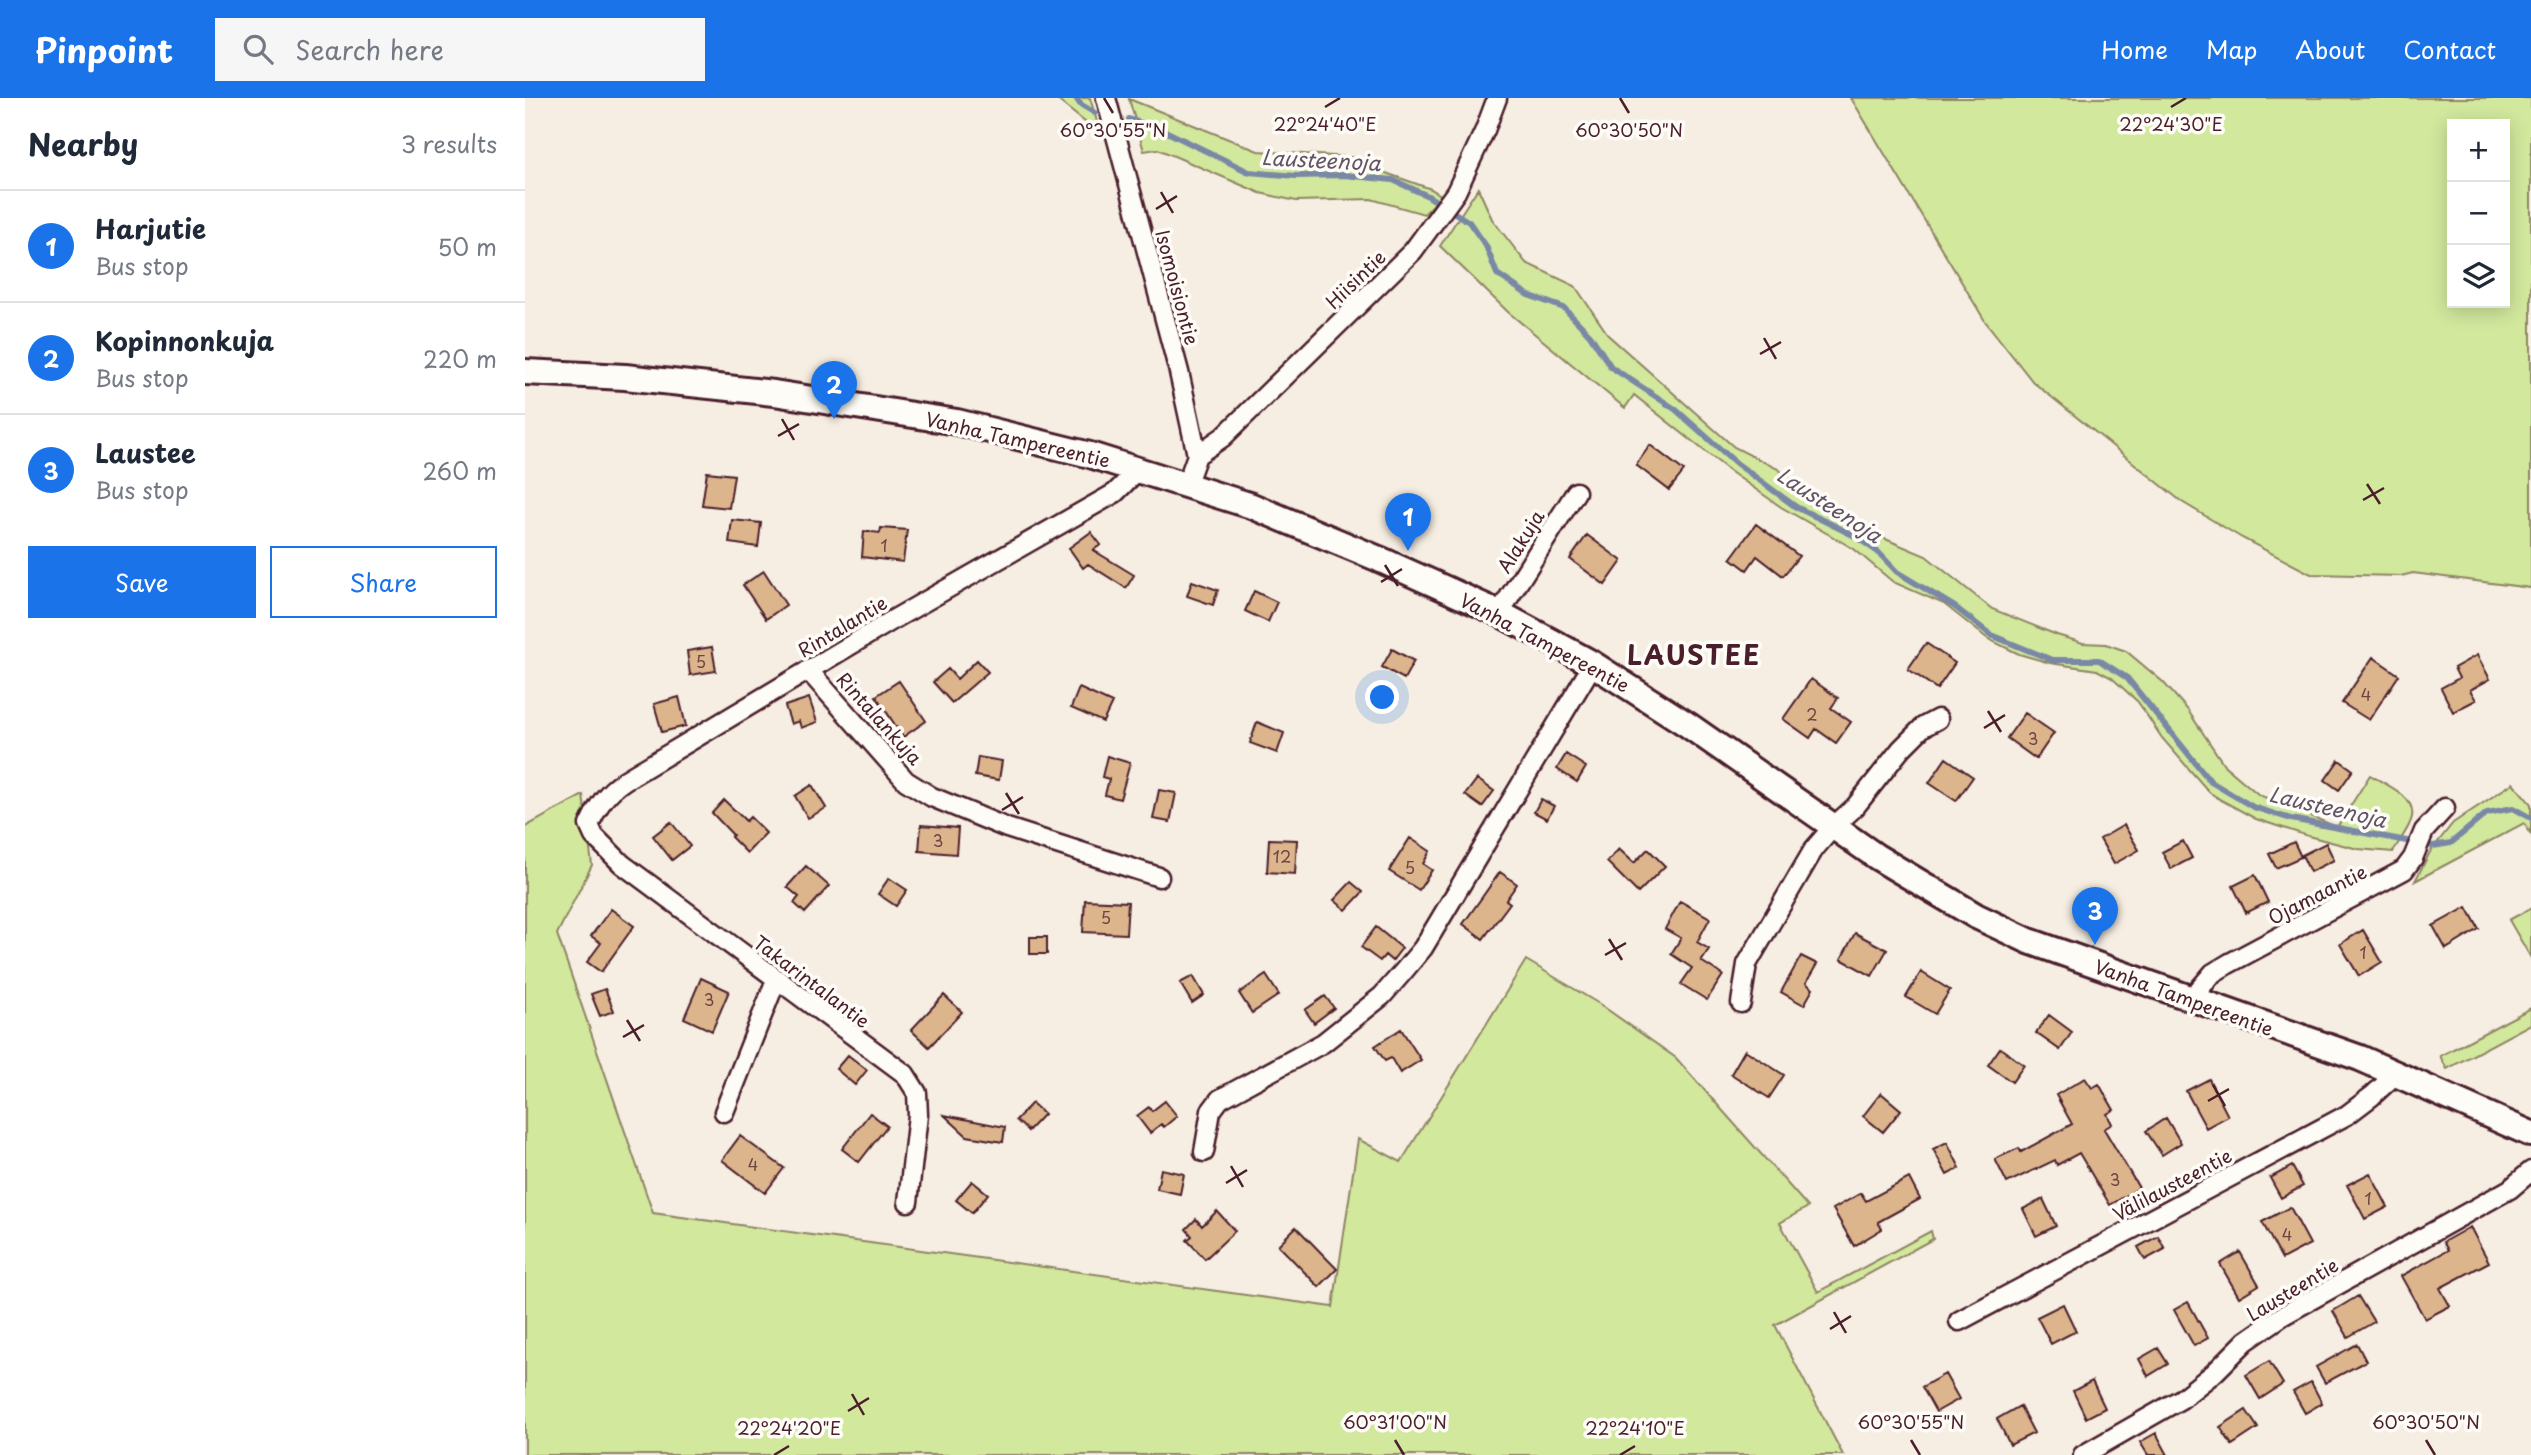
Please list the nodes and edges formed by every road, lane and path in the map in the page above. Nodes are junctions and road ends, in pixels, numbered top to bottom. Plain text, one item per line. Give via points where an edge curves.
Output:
1 (1106, 98) edge
2 (1497, 98) edge
3 (525, 372) edge
4 (1197, 455) junction
5 (1139, 469) junction
6 (1186, 486) junction
7 (1576, 492) dead end
8 (1499, 613) junction
9 (1593, 664) junction
10 (808, 670) junction
11 (1938, 719) dead end
12 (2445, 808) dead end
13 (1833, 827) junction
14 (594, 836) joint
15 (1159, 877) dead end
16 (776, 980) junction
17 (2190, 1000) junction
18 (1741, 1003) dead end
19 (2397, 1073) junction
20 (724, 1112) dead end
21 (2531, 1134) edge
22 (1204, 1152) dead end
23 (2531, 1171) edge
24 (908, 1202) dead end
25 (1959, 1321) dead end
26 (2083, 1455) edge

1 - 4 street, Isomoisiontie
2 - 4 street, Hiisintie via 1452,197 1413,251 1223,437
3 - 5 main road, Vanha Tampereentie via 625,377 827,401 957,422
4 - 6 street
5 - 6 main road, Vanha Tampereentie
5 - 10 street, Rintalantie via 1115,493
6 - 8 main road, Vanha Tampereentie via 1252,506
7 - 8 street, Alakuja
8 - 9 main road, Vanha Tampereentie
9 - 13 main road, Vanha Tampereentie
9 - 22 street via 1423,948 1382,996 1353,1021 1323,1043 1220,1099 1211,1111
10 - 14 street, Rintalantie via 609,791 589,825
10 - 15 street, Rintalankuja via 906,780 932,797 1007,828
11 - 13 street via 1901,749
12 - 17 street, Ojamaantie via 2424,831 2405,870 2213,973
13 - 17 main road, Vanha Tampereentie via 1976,916 2029,941
13 - 18 street via 1814,849 1747,964
14 - 16 street, Takarintalantie via 622,864
16 - 20 street
16 - 24 street, Takarintalantie via 905,1074 917,1093
17 - 19 main road, Vanha Tampereentie
19 - 21 main road, Vanha Tampereentie
19 - 25 street, Välilausteentie via 2347,1115
23 - 26 street, Lausteentie via 2510,1189 2283,1316 2246,1341 2181,1399

